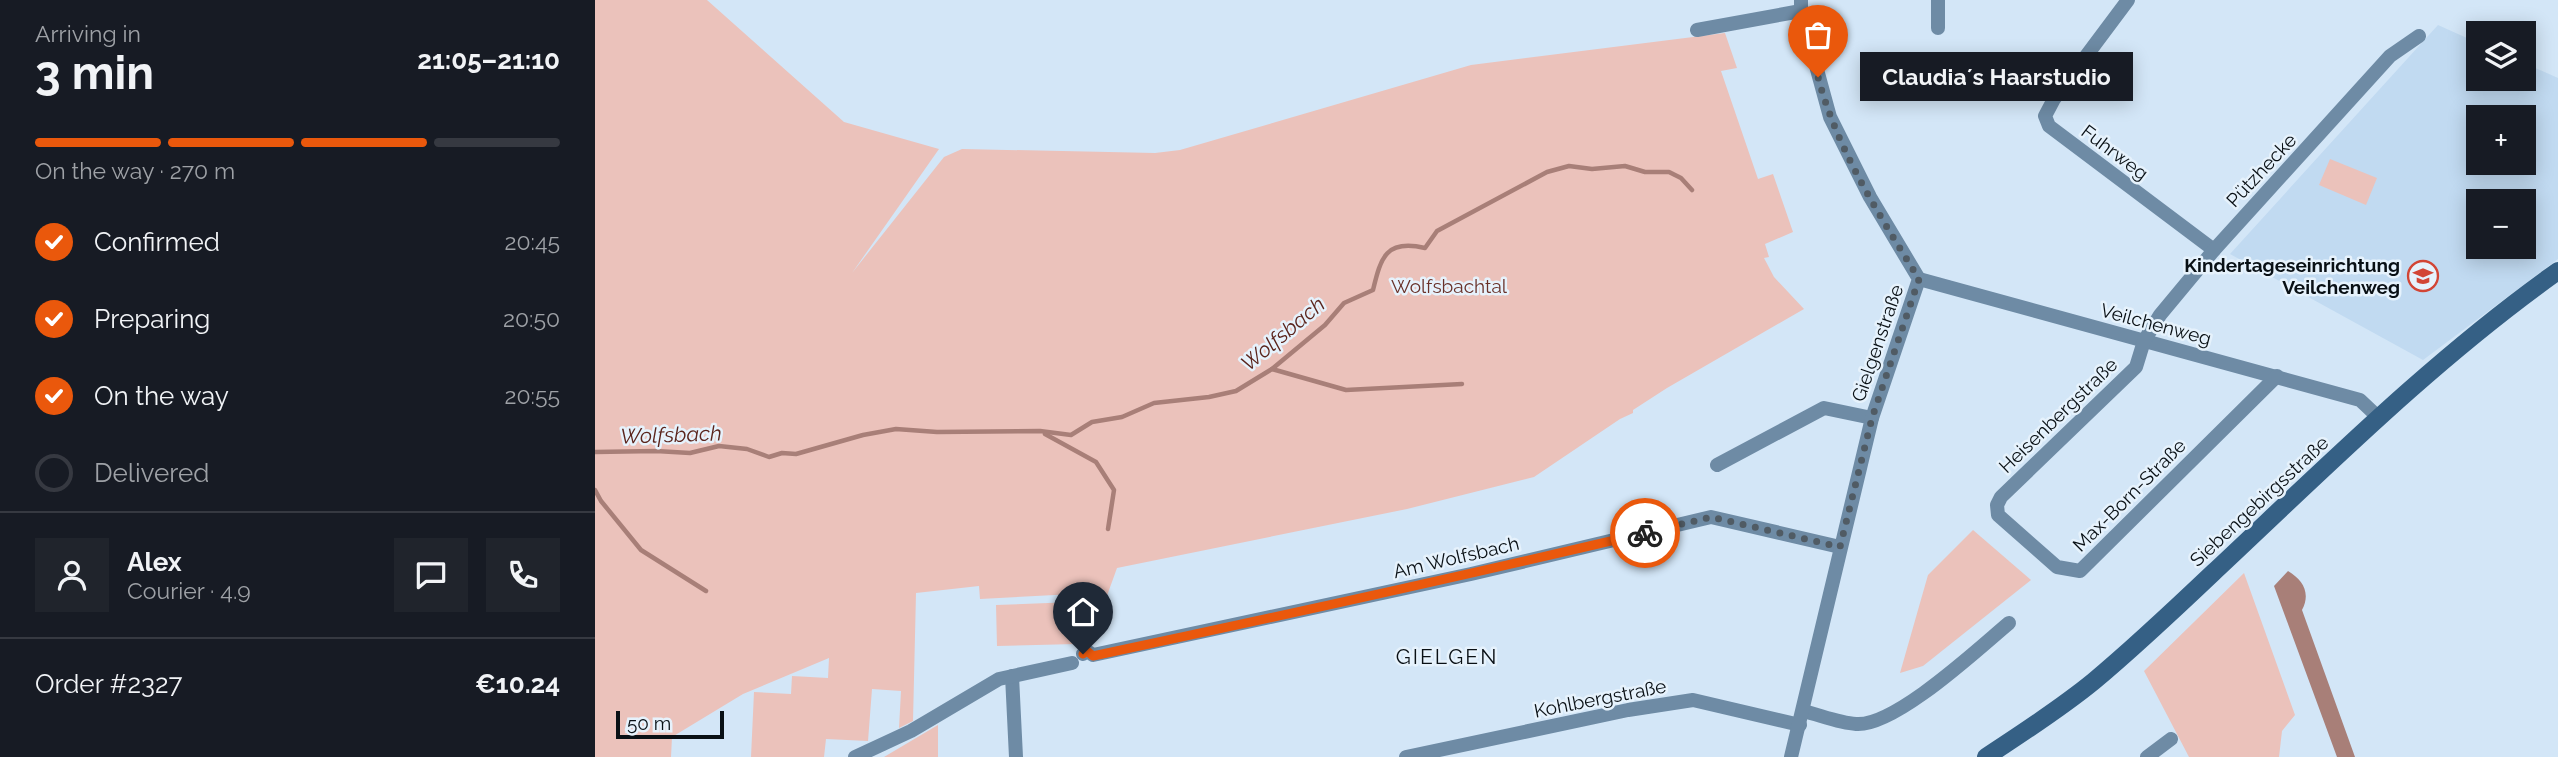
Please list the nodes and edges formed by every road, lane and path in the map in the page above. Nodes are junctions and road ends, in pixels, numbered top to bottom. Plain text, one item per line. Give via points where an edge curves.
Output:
1 (1938, 0) edge
2 (2127, 0) edge
3 (1801, 6) edge
4 (1938, 28) dead end
5 (1697, 30) dead end
6 (2419, 36) dead end
7 (2214, 250) junction
8 (2558, 271) edge
9 (1919, 279) junction
10 (2144, 341) junction
11 (2277, 376) junction
12 (2378, 417) junction
13 (1872, 418) junction
14 (1717, 464) dead end
15 (1998, 515) joint
16 (1840, 547) junction
17 (2009, 623) dead end
18 (1012, 676) junction
19 (1801, 718) junction
20 (2171, 740) dead end
21 (855, 757) edge
22 (1016, 757) edge
23 (1406, 757) edge
24 (1791, 757) edge
25 (1986, 757) edge
26 (2147, 757) edge

1 - 4 street
2 - 7 street, Fuhrweg via 2045,116 2049,127
3 - 5 street
3 - 9 street, Gielgenstraße via 1830,117
6 - 7 street, Pützhecke via 2390,56
7 - 10 street, Pützhecke
8 - 12 main road, Siebengebirgsstraße
9 - 10 street, Veilchenweg
9 - 13 street, Gielgenstraße
10 - 11 street, Veilchenweg
10 - 15 street, Heisenbergstraße via 2136,367 2001,496
11 - 12 street, Veilchenweg via 2360,400
11 - 15 street, Max-Born-Straße via 2080,570 2057,567
12 - 25 main road, Siebengebirgsstraße via 2094,681
13 - 14 street via 1824,408
13 - 16 street, Gielgenstraße
16 - 18 street, Am Wolfsbach via 1711,517 1276,617 1093,656 1087,651 1077,659
16 - 19 street, Gielgenstraße
17 - 19 street, Kohlbergstraße via 1928,691 1871,722
18 - 21 street, Am Wolfsbach
18 - 22 street
19 - 23 street, Kohlbergstraße via 1693,700
19 - 24 street, Gielgenstraße
20 - 26 street

